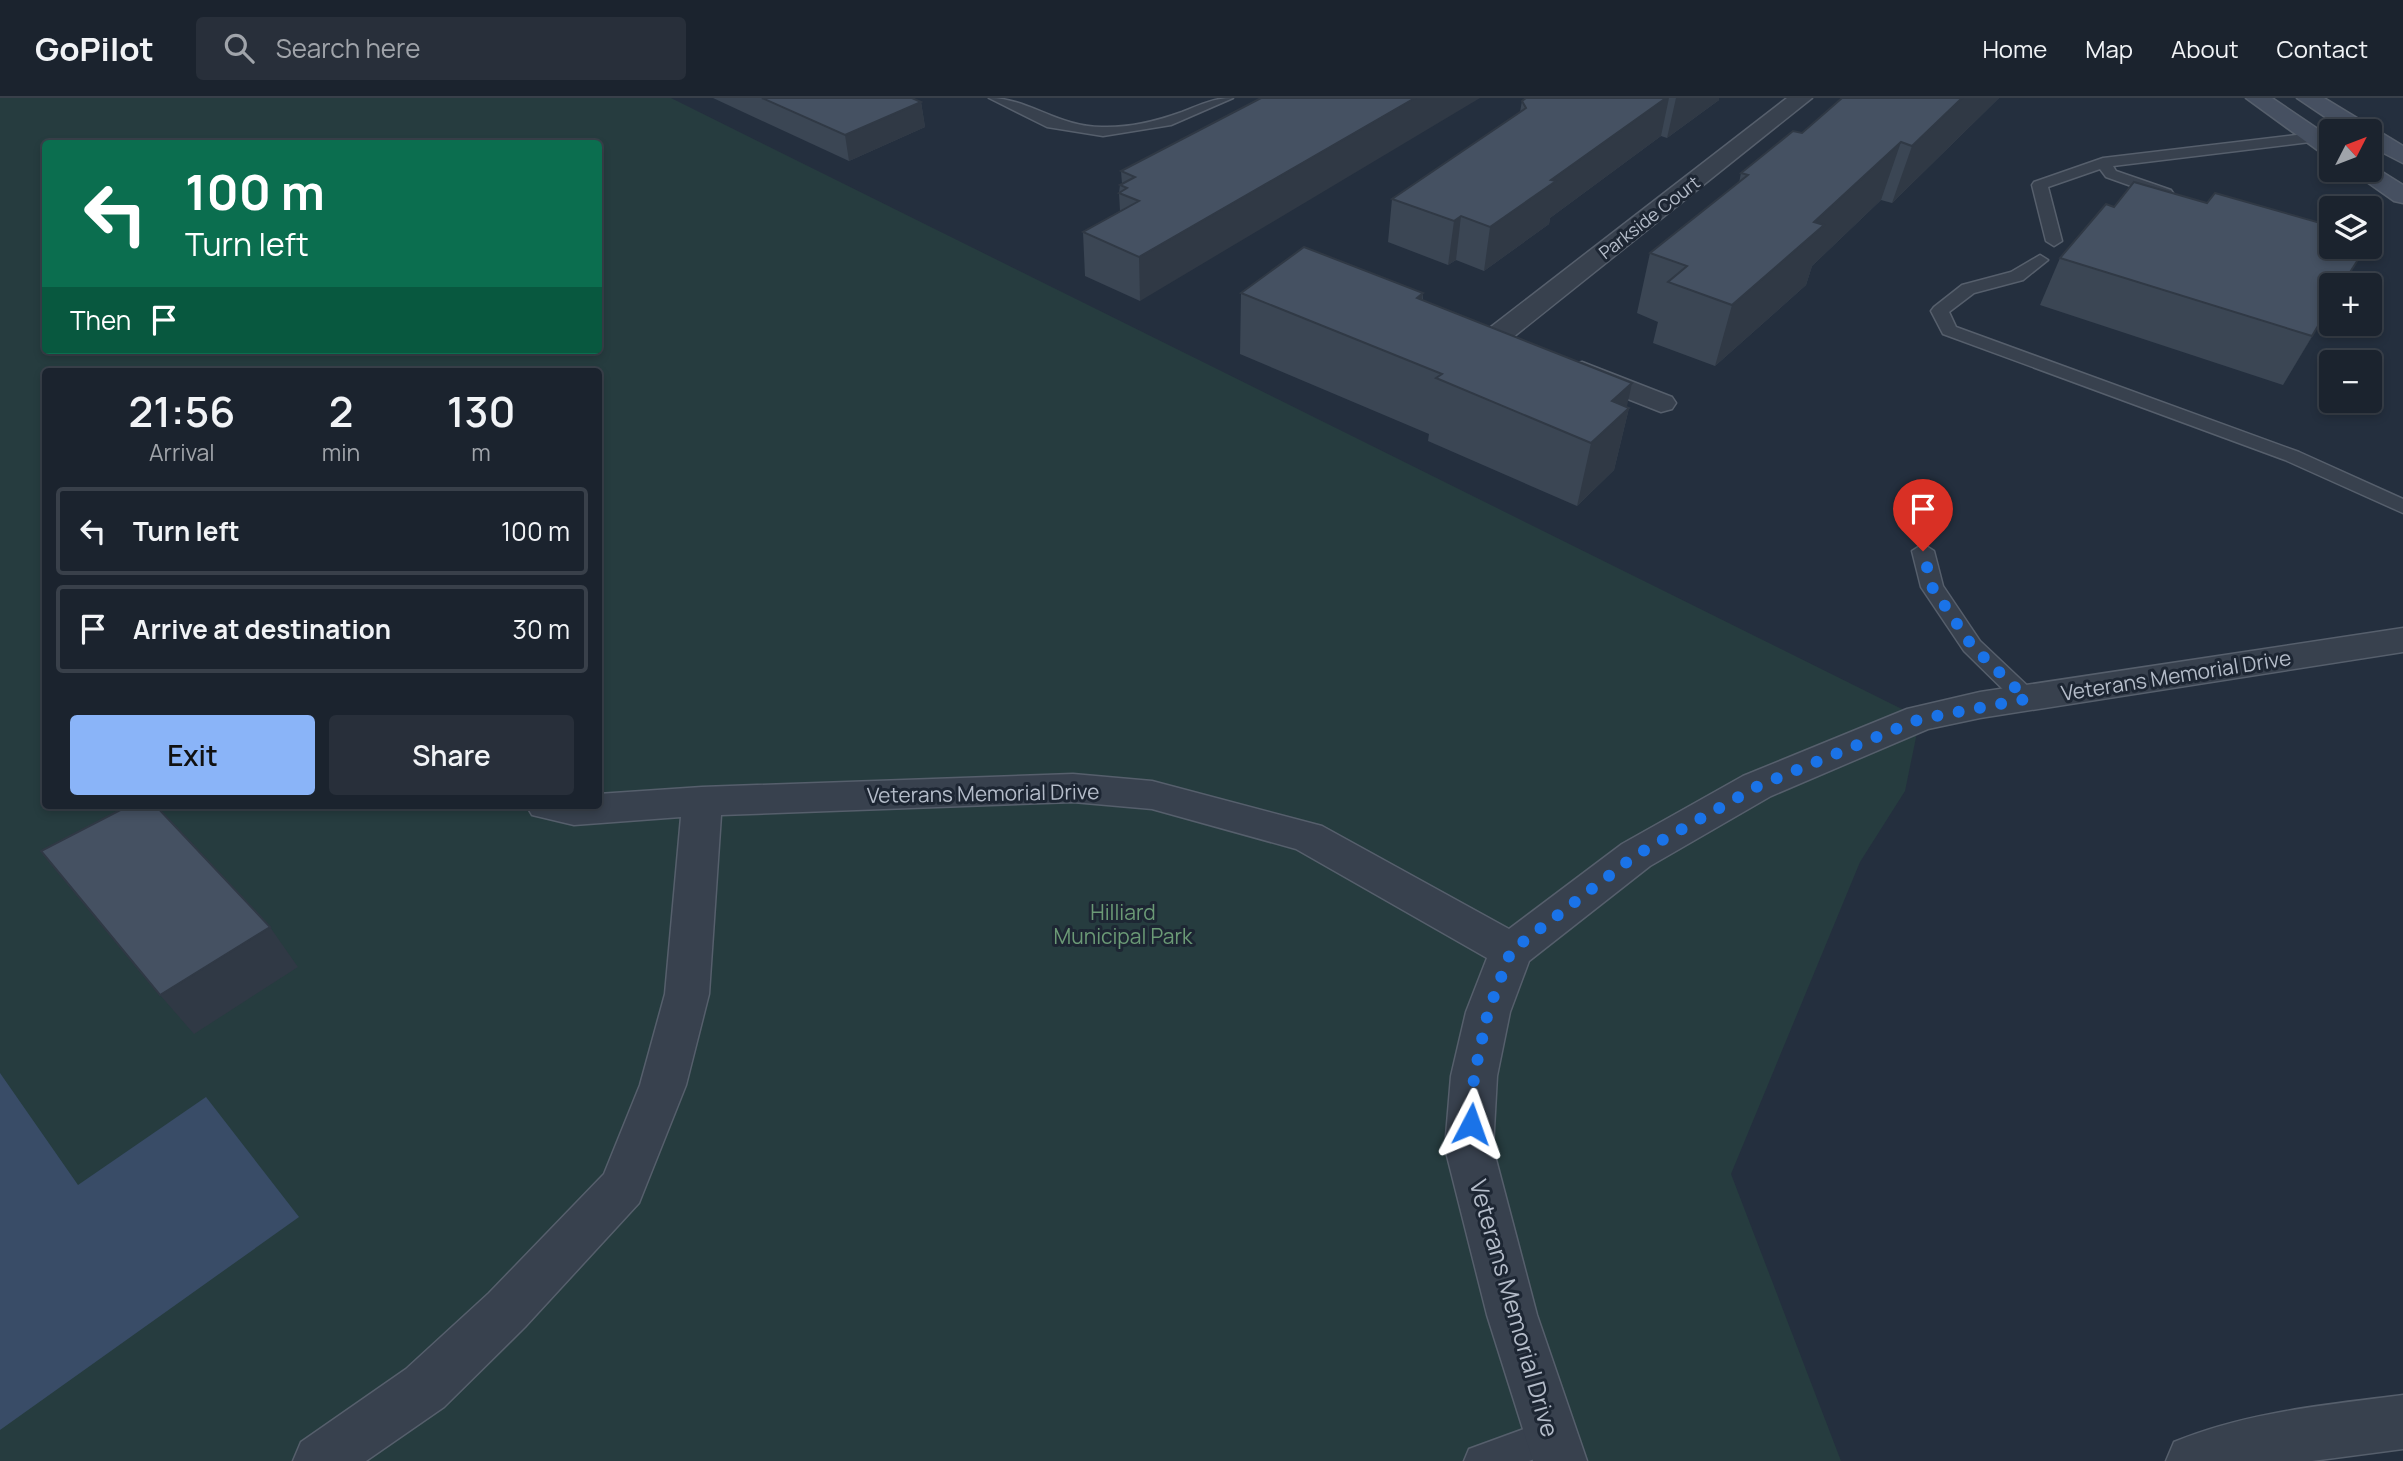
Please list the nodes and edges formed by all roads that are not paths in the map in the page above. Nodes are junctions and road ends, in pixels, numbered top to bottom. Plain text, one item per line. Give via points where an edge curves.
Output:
1 (996, 98) edge
2 (1226, 98) edge
3 (1801, 98) edge
4 (2257, 98) edge
5 (2308, 98) edge
6 (2342, 119) edge
7 (2319, 142) edge
8 (2382, 143) edge
9 (2319, 144) edge
10 (2403, 156) edge
11 (2103, 163) junction
12 (2381, 182) edge
13 (2403, 196) edge
14 (2184, 198) edge
15 (2054, 241) dead end
16 (2040, 260) dead end
17 (1497, 337) edge
18 (1560, 362) edge
19 (1661, 403) dead end
20 (2403, 507) edge
21 (1923, 551) dead end
22 (2403, 640) edge
23 (2027, 699) junction
24 (702, 801) junction
25 (602, 808) edge
26 (568, 809) edge
27 (588, 809) edge
28 (1511, 951) junction
29 (2403, 1422) edge
30 (1556, 1448) edge
31 (320, 1461) edge
32 (1481, 1461) edge
33 (2193, 1461) edge

1 - 2 lane via 1059,126 1108,133 1156,126
3 - 17 street, Parkside Court
4 - 7 main road
5 - 6 main road
8 - 10 main road
9 - 11 lane
11 - 14 lane via 2111,174
11 - 15 lane via 2040,185
12 - 13 main road
16 - 20 lane via 2017,276 1968,289 1940,311 1949,330 2008,356 2319,465
18 - 19 street
21 - 23 lane via 1932,587 1972,646
22 - 23 street, Veterans Memorial Drive
23 - 28 street, Veterans Memorial Drive via 1920,719 1758,786 1636,855
24 - 25 street, Veterans Memorial Drive
24 - 28 street, Veterans Memorial Drive via 1073,788 1152,795 1308,837
24 - 31 street via 687,994 663,1085 622,1188 507,1310 425,1388
26 - 27 street, Veterans Memorial Drive
28 - 30 street, Veterans Memorial Drive via 1488,1012 1477,1063 1469,1148 1512,1315
29 - 33 street via 2275,1439
30 - 32 lane

